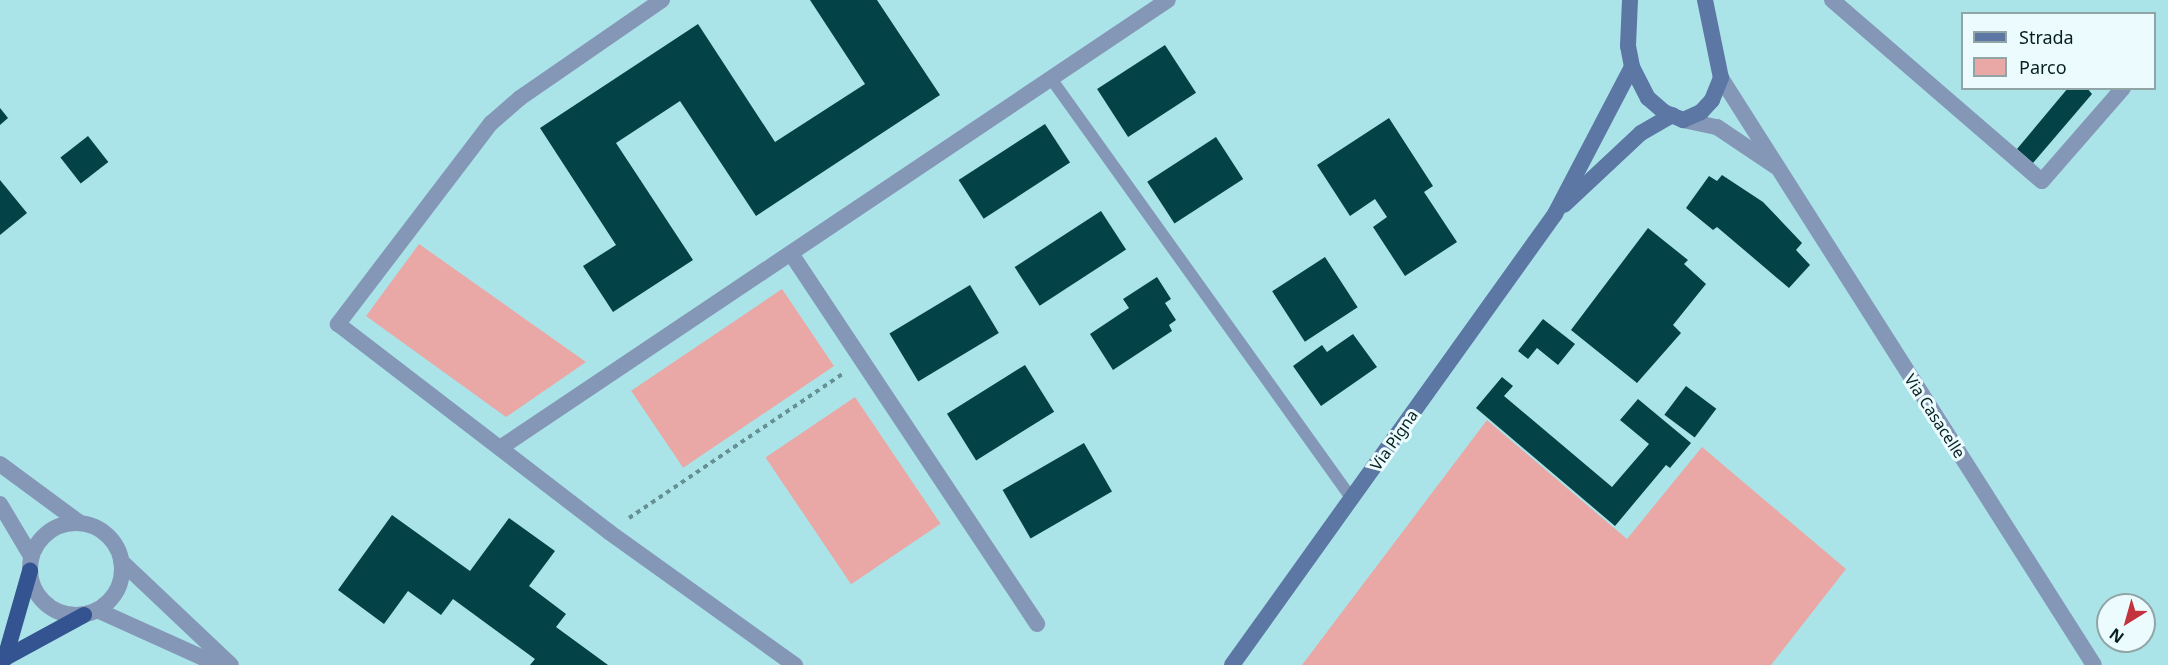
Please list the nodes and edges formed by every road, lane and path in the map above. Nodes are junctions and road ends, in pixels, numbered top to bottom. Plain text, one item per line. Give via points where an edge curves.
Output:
1 (663, 0) edge
2 (1168, 0) edge
3 (1630, 0) edge
4 (1705, 0) edge
5 (1832, 0) edge
6 (1632, 67) junction
7 (1721, 78) junction
8 (1052, 80) junction
9 (2121, 90) edge
10 (1677, 117) junction
11 (1776, 166) junction
12 (1555, 214) junction
13 (792, 255) junction
14 (862, 360) junction
15 (500, 448) junction
16 (0, 464) edge
17 (1352, 499) junction
18 (0, 504) edge
19 (80, 524) junction
20 (609, 532) junction
21 (121, 561) junction
22 (31, 564) junction
23 (91, 613) junction
24 (1036, 624) dead end
25 (3, 661) edge
26 (219, 665) edge
27 (231, 665) edge
28 (795, 665) edge
29 (1232, 665) edge
30 (2094, 665) edge

1 - 15 street via 520,98 491,123 338,324
2 - 8 street
3 - 6 main road via 1628,46
4 - 7 main road
5 - 9 street via 2042,181
6 - 10 main road via 1648,98
6 - 12 main road, Via Pigna
7 - 10 main road, Via Pigna via 1712,100 1701,111
7 - 11 street, Via Casacelle
8 - 13 street
8 - 17 lane
10 - 11 street, Via Casacelle via 1717,127
10 - 12 main road, Via Pigna via 1641,133
11 - 30 street, Via Casacelle
12 - 17 main road, Via Pigna
13 - 14 street
13 - 15 street
14 - 20 path
14 - 24 street
15 - 20 street
16 - 19 street
17 - 29 main road, Via Pigna
18 - 22 street
19 - 21 street via 107,535
19 - 22 street via 50,531
20 - 28 street
21 - 23 street via 118,590
21 - 27 street
22 - 23 street via 33,587 48,605 69,615
22 - 25 highway
23 - 25 highway
23 - 26 street

